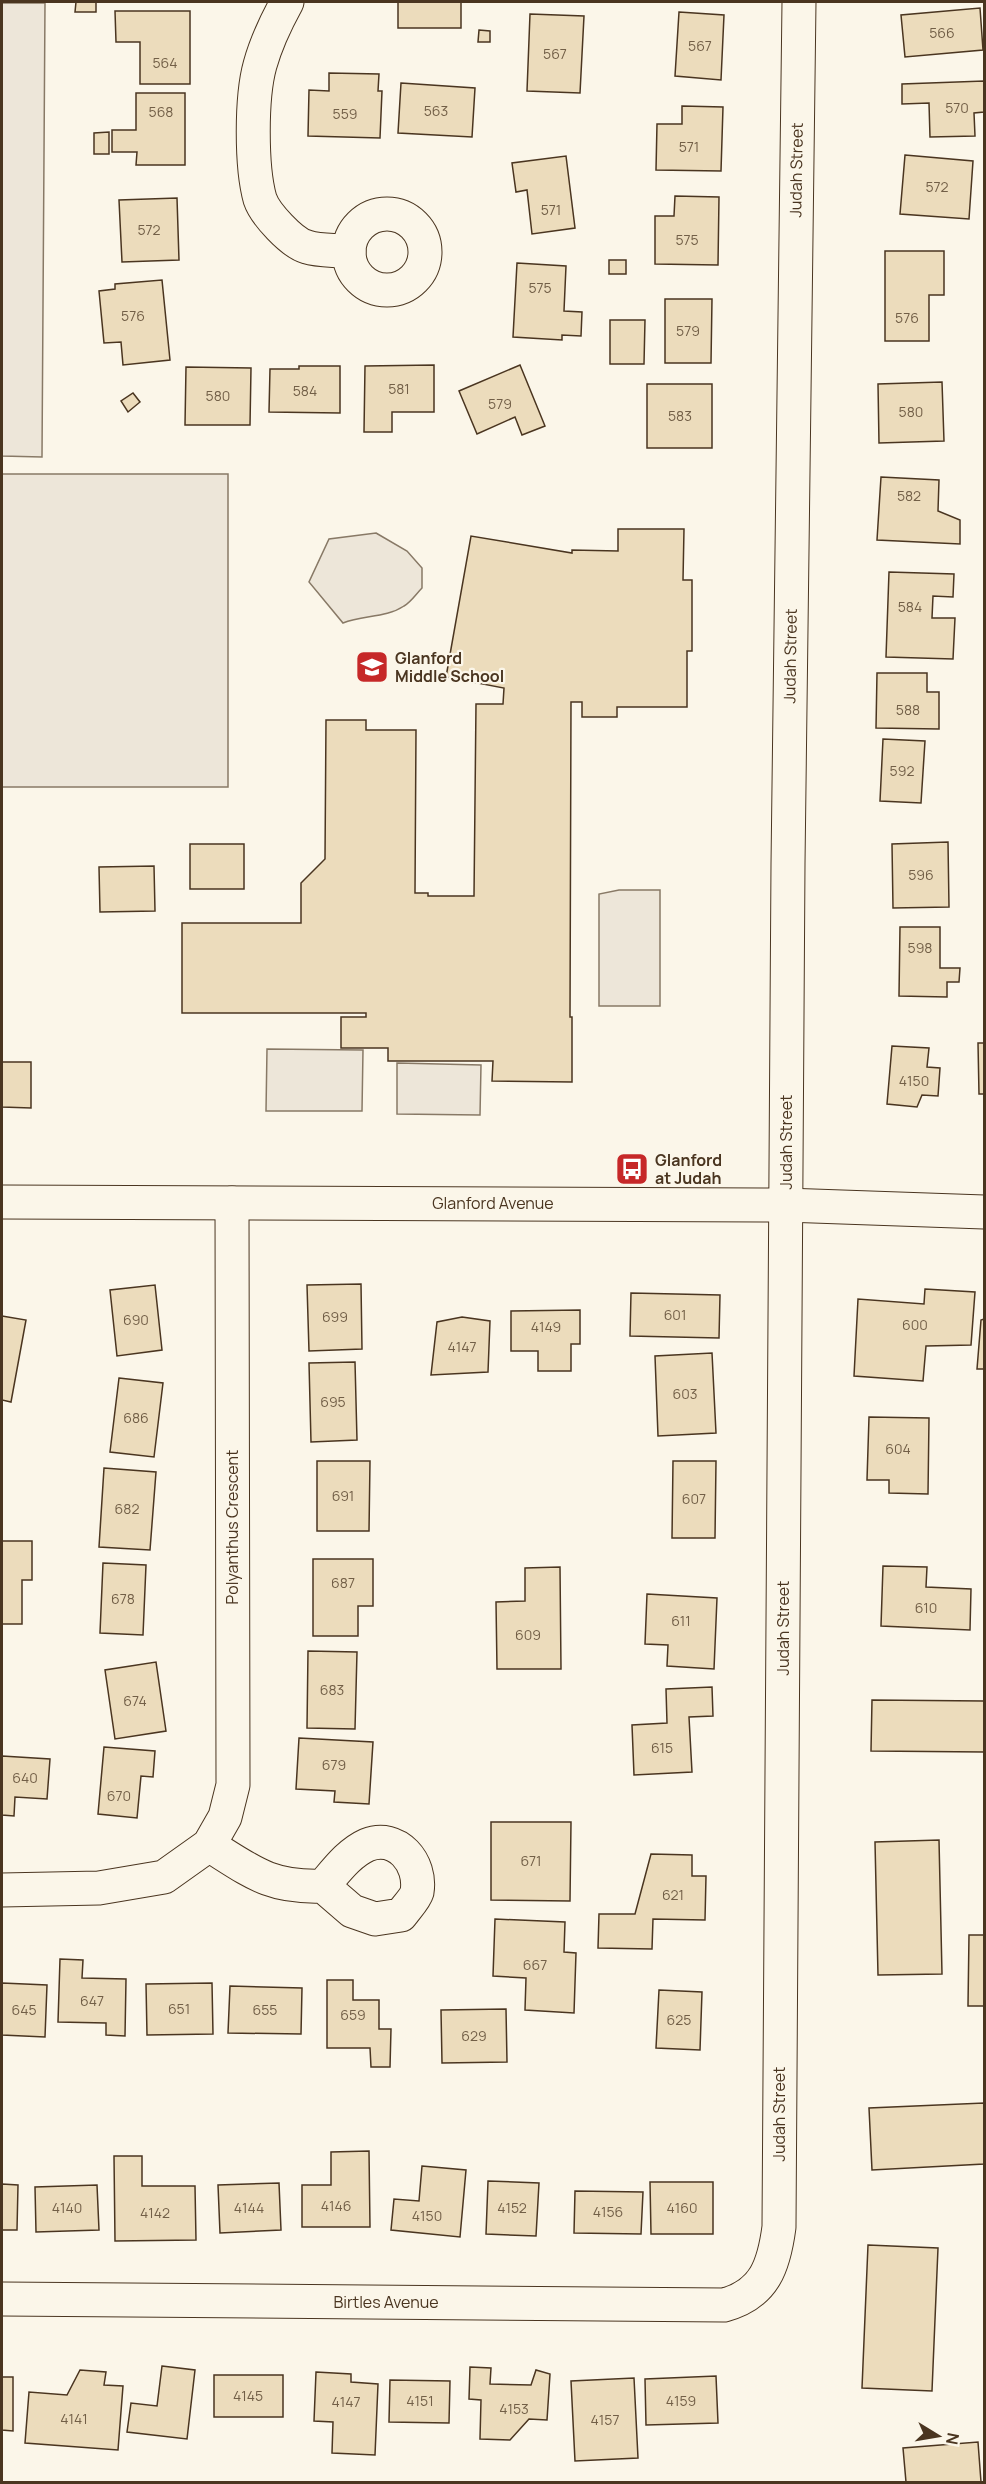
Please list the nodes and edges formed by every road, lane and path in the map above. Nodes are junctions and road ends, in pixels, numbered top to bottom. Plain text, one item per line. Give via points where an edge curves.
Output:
1 (287, 2) edge
2 (800, 2) edge
3 (349, 252) dead end
4 (2, 1202) edge
5 (232, 1203) junction
6 (785, 1205) junction
7 (984, 1212) edge
8 (208, 1845) junction
9 (323, 1886) dead end
10 (2, 1890) edge
11 (762, 2280) joint
12 (2, 2299) edge

1 - 3 street via 259,67 254,153 261,200 279,227 306,247
2 - 6 street, Judah Street
4 - 5 street, Glanford Avenue
5 - 6 street, Glanford Avenue
5 - 8 street, Polyanthus Crescent via 232,1785 225,1817
6 - 7 street, Glanford Avenue
6 - 11 street, Judah Street via 779,2227 775,2255
8 - 9 street via 262,1878 296,1887
8 - 10 street, Polyanthus Crescent via 164,1877 99,1888
11 - 12 street, Birtles Avenue via 747,2296 724,2305

